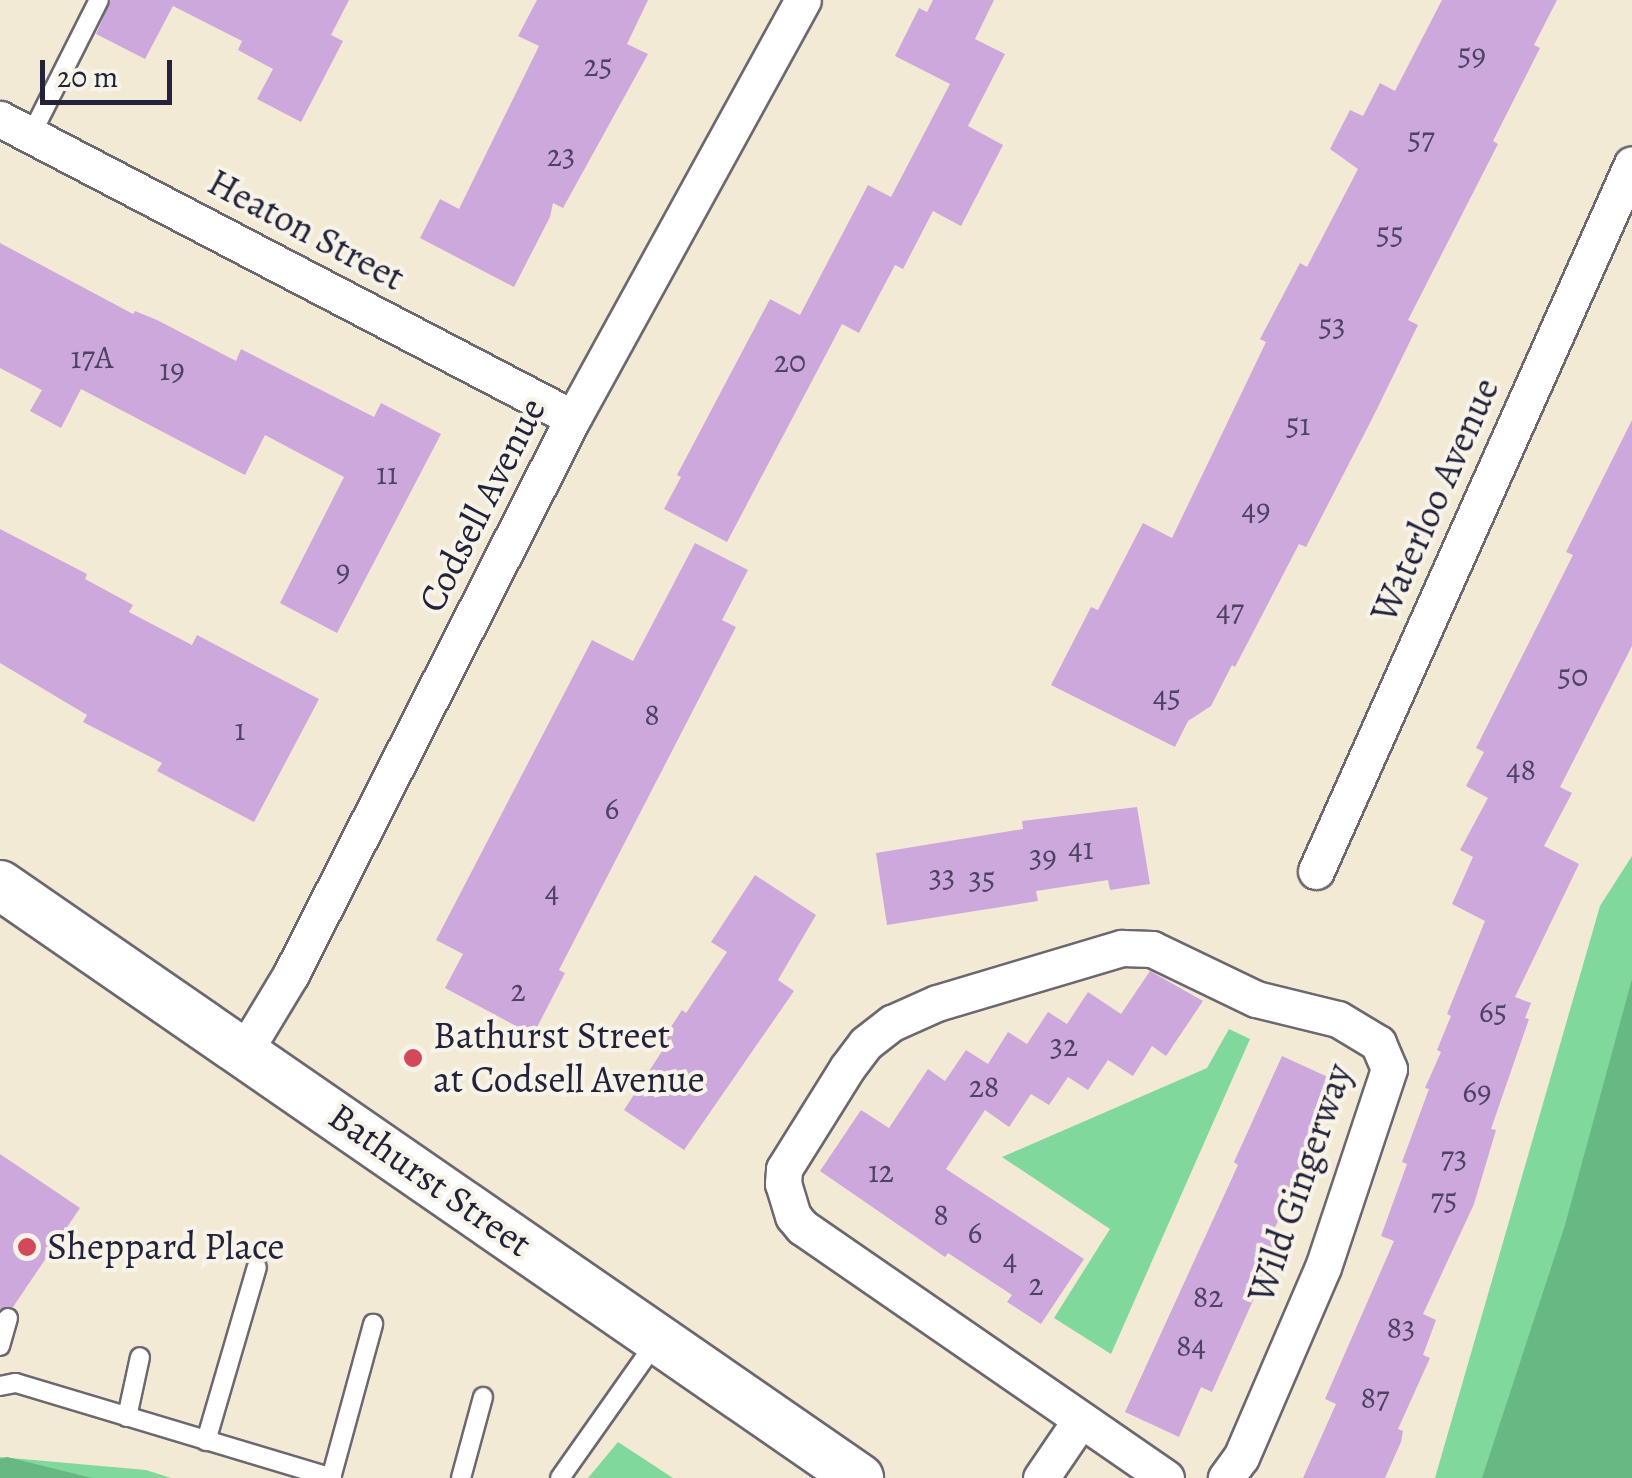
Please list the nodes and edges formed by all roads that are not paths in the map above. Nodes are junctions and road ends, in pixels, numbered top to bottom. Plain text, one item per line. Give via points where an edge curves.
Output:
1 (99, 0) edge
2 (803, 0) edge
3 (15, 127) edge
4 (1632, 164) edge
5 (573, 418) junction
6 (1316, 871) dead end
7 (0, 885) edge
8 (244, 1052) junction
9 (257, 1266) dead end
10 (8, 1318) dead end
11 (374, 1324) dead end
12 (659, 1338) junction
13 (0, 1346) edge
14 (140, 1356) dead end
15 (0, 1386) edge
16 (483, 1397) dead end
17 (126, 1417) junction
18 (1078, 1422) junction
19 (206, 1440) junction
20 (332, 1478) edge
21 (461, 1478) edge
22 (560, 1478) edge
23 (859, 1478) edge
24 (1041, 1478) edge
25 (1166, 1478) edge
26 (1226, 1478) edge

1 - 3 lane
2 - 5 street, Codsell Avenue
3 - 5 street, Heaton Street
4 - 6 street, Waterloo Avenue
5 - 8 street, Codsell Avenue via 291,974
7 - 8 main road, Bathurst Street
8 - 12 main road, Bathurst Street
9 - 19 lane
10 - 13 lane
11 - 20 lane
12 - 22 lane
12 - 23 main road, Bathurst Street
14 - 17 lane
15 - 17 lane via 16,1383
16 - 21 lane
17 - 19 lane
18 - 24 street
18 - 25 street, Wild Gingerway
18 - 26 street, Wild Gingerway via 802,1227 787,1200 784,1169 866,1042 892,1023 1088,956 1152,949 1256,1000 1338,1019 1378,1044 1390,1069 1323,1267
19 - 20 lane

